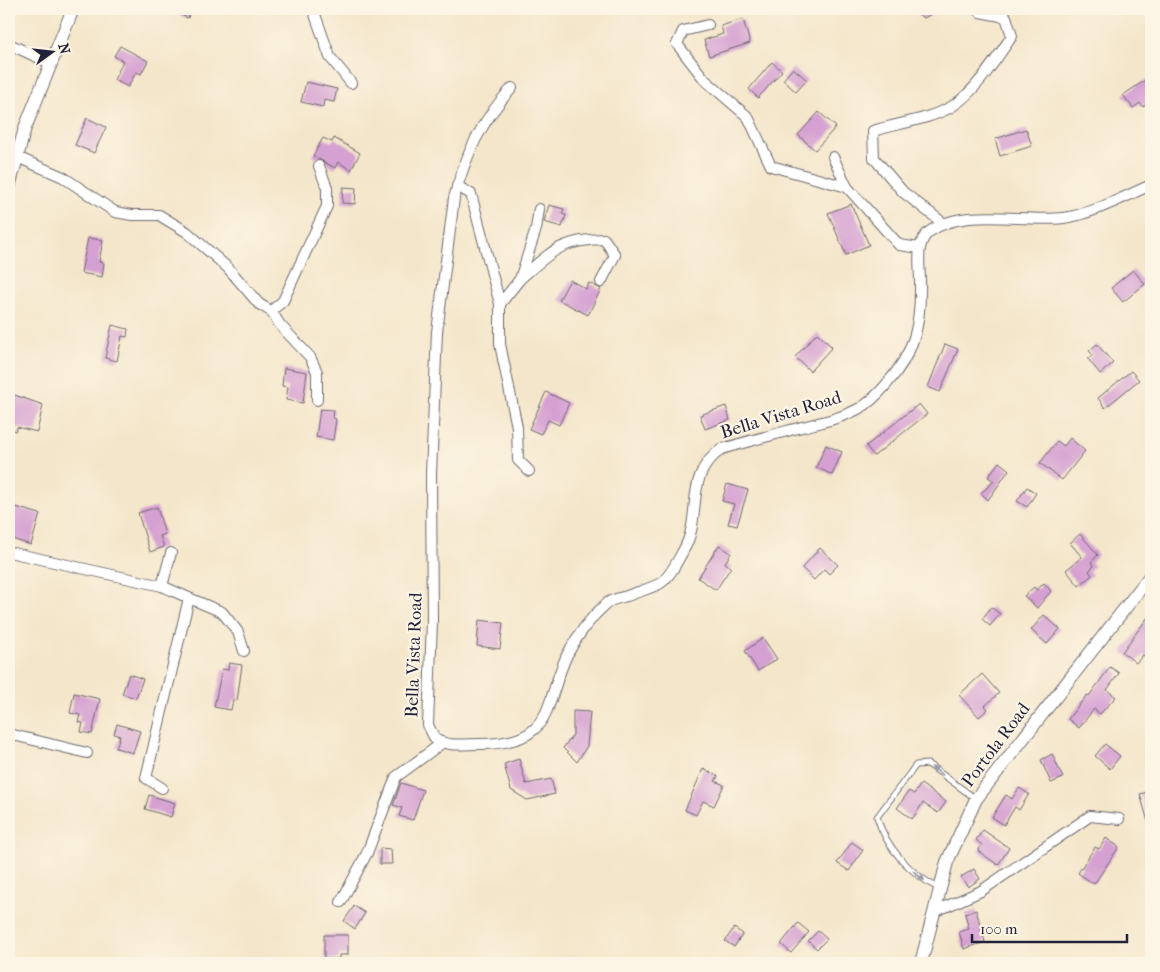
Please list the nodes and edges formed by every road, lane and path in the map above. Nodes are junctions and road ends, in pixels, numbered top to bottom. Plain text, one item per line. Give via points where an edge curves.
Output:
1 (73, 9) edge
2 (313, 9) edge
3 (980, 12) dead end
4 (708, 25) dead end
5 (9, 44) edge
6 (50, 63) junction
7 (351, 83) dead end
8 (512, 88) dead end
9 (17, 157) junction
10 (833, 157) dead end
11 (320, 166) dead end
12 (1151, 185) edge
13 (457, 186) junction
14 (9, 187) edge
15 (847, 187) junction
16 (539, 209) dead end
17 (943, 224) junction
18 (920, 248) junction
19 (520, 279) junction
20 (601, 282) dead end
21 (500, 304) junction
22 (271, 312) junction
23 (317, 400) dead end
24 (529, 471) dead end
25 (9, 552) edge
26 (172, 553) dead end
27 (1151, 576) edge
28 (162, 586) junction
29 (189, 598) junction
30 (244, 651) dead end
31 (9, 734) edge
32 (442, 743) junction
33 (88, 753) dead end
34 (162, 788) dead end
35 (976, 799) junction
36 (1119, 819) dead end
37 (940, 889) junction
38 (341, 902) dead end
39 (934, 912) junction
40 (921, 963) edge

1 - 6 street
2 - 7 street via 330,57
3 - 17 street via 1006,17 1012,36 982,79 952,106 917,120 873,131 874,158 903,192
4 - 15 street via 683,31 677,44 705,80 748,117 771,166
5 - 6 street
6 - 9 street
8 - 13 street, Bella Vista Road via 484,121
9 - 14 street
9 - 22 street via 63,177 115,212 159,215 187,232
10 - 15 street
11 - 22 street via 327,188 327,206 283,301
12 - 17 street via 1085,213 1062,218 970,218
13 - 21 street via 471,194
13 - 32 street, Bella Vista Road via 439,306 431,474 432,622 428,725 430,733
15 - 18 street via 899,245
16 - 19 street
17 - 18 street via 923,238
18 - 32 street, Bella Vista Road via 921,304 916,337 897,372 875,397 861,408 838,418 722,449 714,454 697,481 689,542 675,564 661,584 607,602 583,628 567,657 543,720 532,731 512,742
19 - 20 street via 554,250 580,239 604,239 615,255
19 - 21 street
21 - 24 street via 500,344 517,427 518,460
22 - 23 street via 310,357 317,372
25 - 28 street
26 - 28 street
27 - 35 street, Portola Road
28 - 29 street
29 - 30 street via 222,612 238,632
29 - 34 street via 146,778
31 - 33 street
32 - 38 street via 396,777 368,853
35 - 37 street, Portola Road via 954,842
35 -> 37 lane via 928,764 916,765 877,817 881,833 892,850 922,880
36 - 39 street via 1090,816 981,891
37 - 39 street, Portola Road
39 - 40 street, Portola Road

